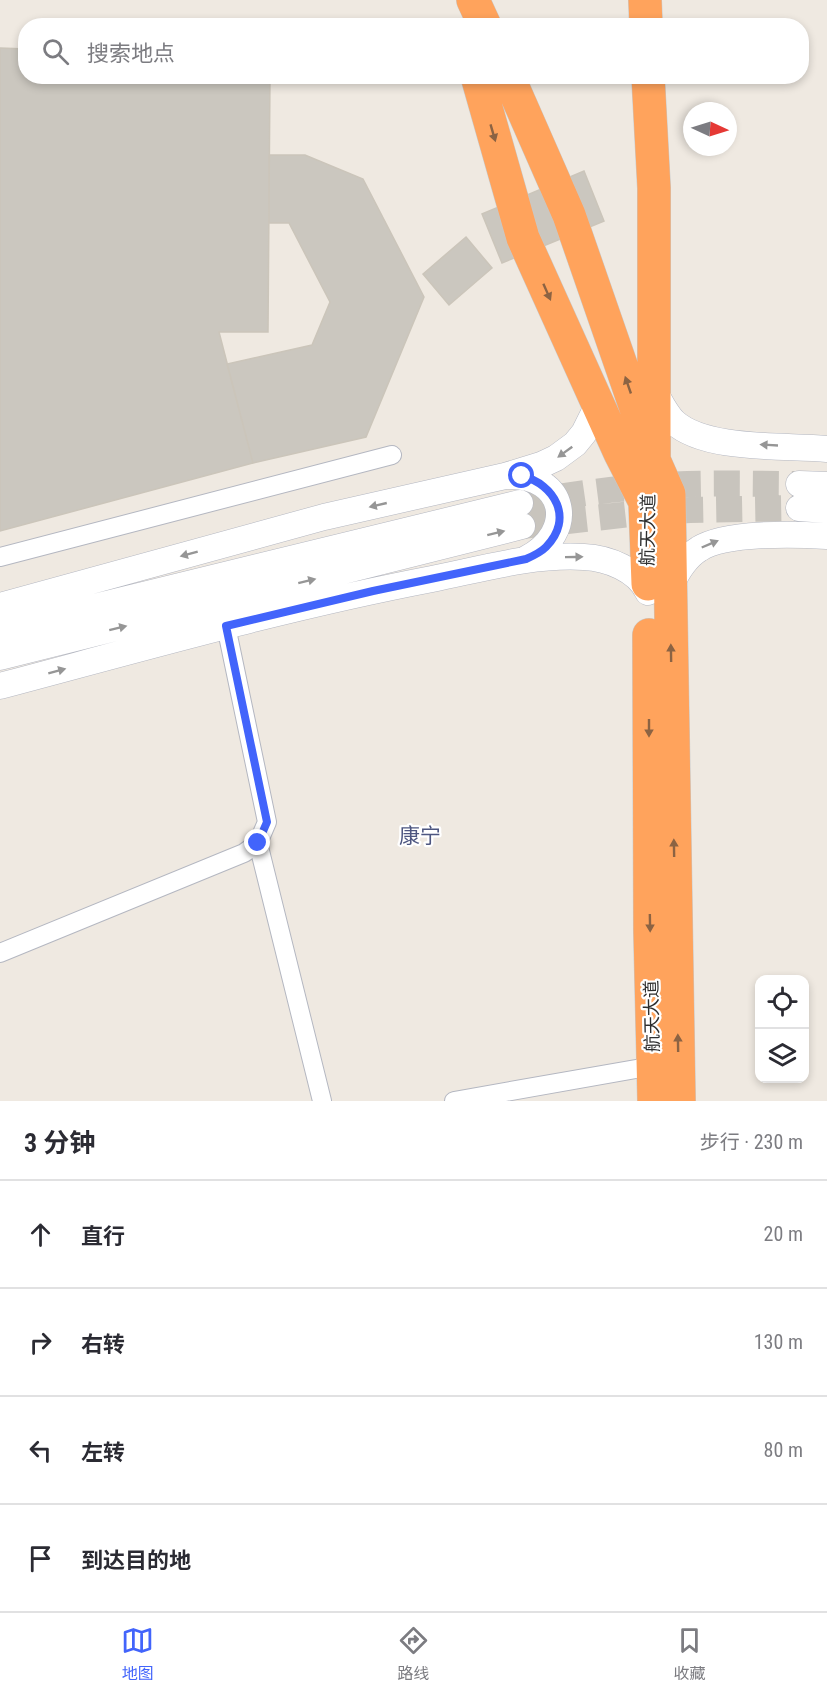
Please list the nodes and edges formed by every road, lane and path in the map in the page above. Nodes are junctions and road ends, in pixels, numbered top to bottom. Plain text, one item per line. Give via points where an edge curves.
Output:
1 (452, 0) edge
2 (473, 0) edge
3 (645, 0) edge
4 (459, 18) edge
5 (481, 18) edge
6 (646, 18) edge
7 (479, 84) edge
8 (512, 84) edge
9 (648, 84) edge
10 (654, 390) junction
11 (598, 405) junction
12 (827, 449) edge
13 (392, 455) dead end
14 (654, 460) junction
15 (505, 476) junction
16 (827, 485) edge
17 (645, 502) junction
18 (827, 510) edge
19 (827, 536) edge
20 (0, 557) edge
21 (526, 559) junction
22 (660, 588) junction
23 (0, 606) edge
24 (226, 626) junction
25 (0, 633) edge
26 (0, 657) edge
27 (0, 686) edge
28 (258, 843) junction
29 (0, 952) edge
30 (653, 1066) junction
31 (322, 1101) edge
32 (454, 1101) edge
33 (654, 1101) edge
34 (679, 1101) edge

1 - 4 highway
2 - 5 highway
3 - 6 highway
7 -> 11 highway via 523,238
14 -> 8 highway via 569,215
9 - 10 highway via 654,188
12 -> 10 street via 737,444 701,436 675,422
10 - 14 highway
11 -> 15 street via 584,433 556,458
11 - 17 highway
13 - 20 street
14 - 17 highway, 航天大道
14 - 22 highway, 航天大道 via 669,494
15 - 21 street via 535,479 546,486 558,509 554,537 545,548
15 -> 23 street via 324,517
16 - 18 street via 799,496
17 - 22 highway, 航天大道
22 -> 19 street via 698,549 721,540
21 -> 22 street via 601,559
21 - 24 street
22 -> 30 highway, 航天大道 via 650,920
34 -> 22 highway, 航天大道
27 -> 24 street
24 - 28 street via 267,822
26 -> 25 street via 521,515 86,609
28 - 29 street via 244,853
28 - 31 street
30 - 32 street
30 - 33 highway, 航天大道

